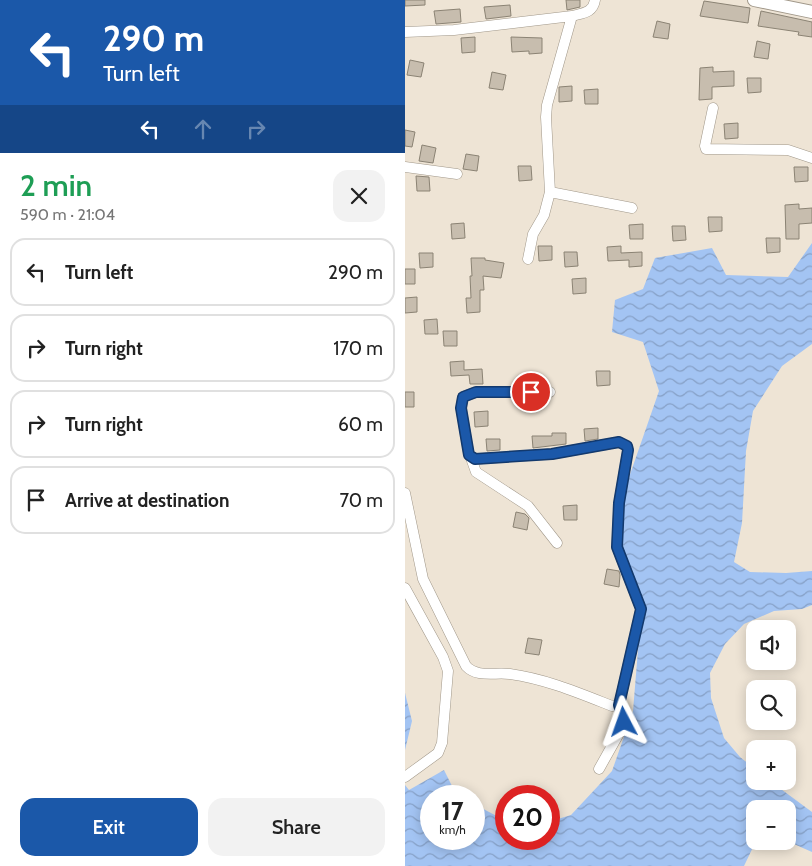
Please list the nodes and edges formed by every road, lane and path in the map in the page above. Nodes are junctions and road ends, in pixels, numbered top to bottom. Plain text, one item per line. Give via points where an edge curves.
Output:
1 (595, 0) edge
2 (754, 0) edge
3 (812, 12) edge
4 (572, 16) junction
5 (405, 32) edge
6 (713, 108) dead end
7 (812, 158) edge
8 (405, 167) edge
9 (457, 174) dead end
10 (550, 192) junction
11 (632, 208) dead end
12 (528, 259) dead end
13 (550, 392) dead end
14 (471, 458) junction
15 (405, 493) edge
16 (557, 543) dead end
17 (405, 588) edge
18 (619, 705) junction
19 (599, 769) dead end
20 (405, 777) edge

1 - 4 street via 589,11
2 - 3 main road
4 - 5 street via 454,30
4 - 10 street via 546,111
6 - 7 street via 706,149 788,150
8 - 9 street
10 - 11 street
10 - 12 street via 544,215 533,234
13 - 14 street via 476,392 463,397 461,408
14 - 16 street via 476,472 528,506
14 - 18 street via 552,454 619,442 627,446 619,503 617,550 641,609
15 - 18 street via 423,579 466,666 476,673 509,674 554,683 612,706
17 - 20 street via 448,672 440,750
18 - 19 street via 622,728

